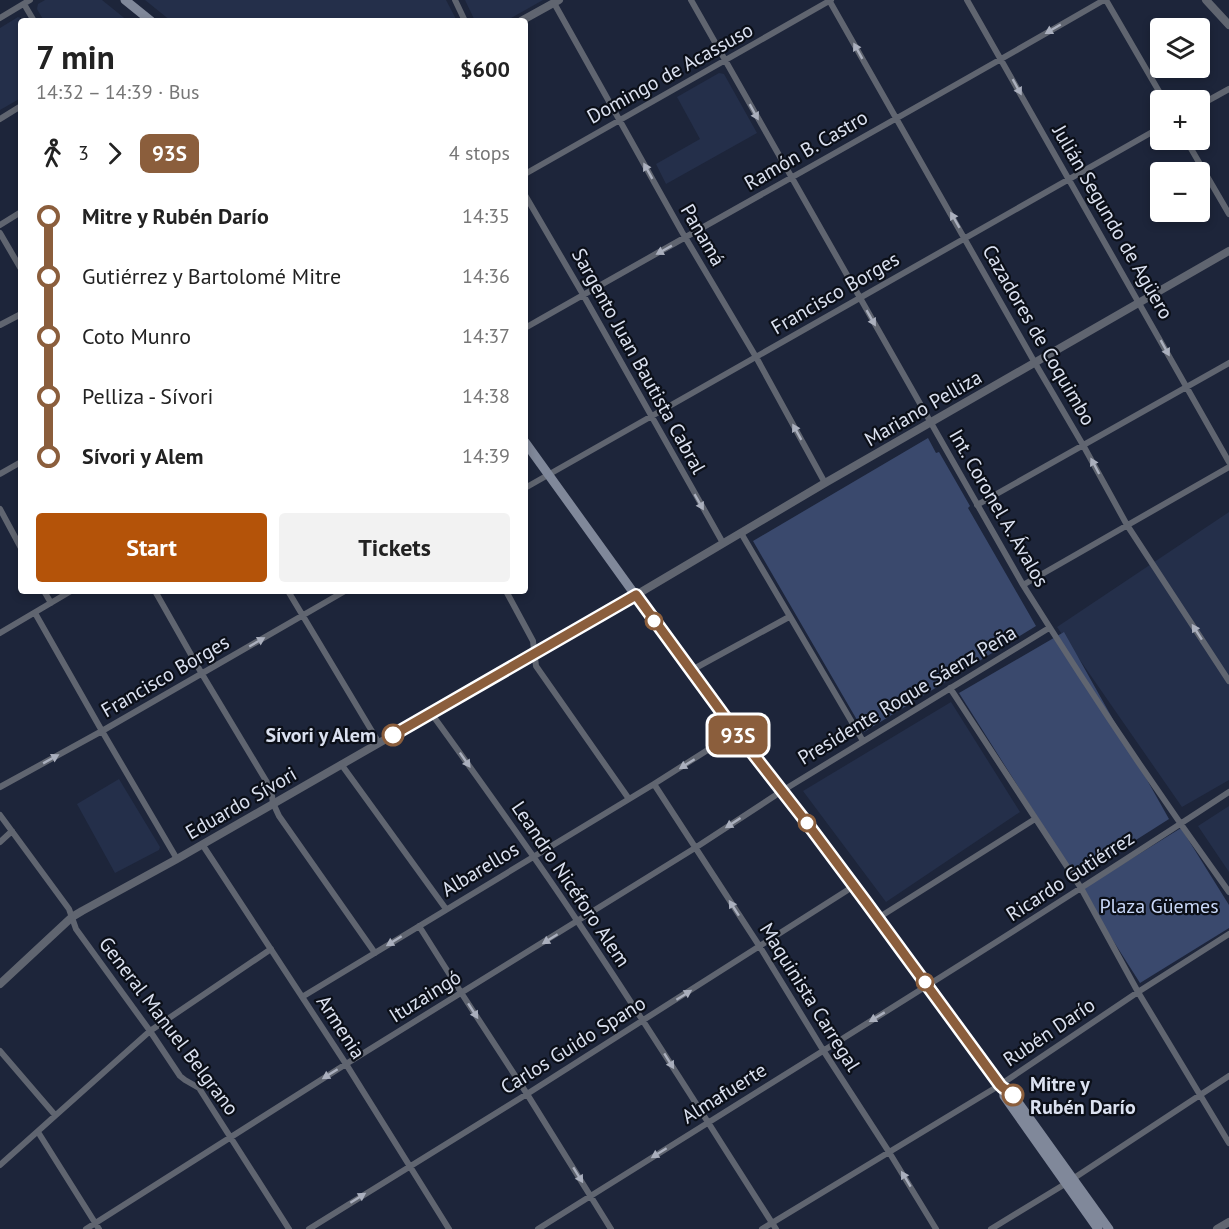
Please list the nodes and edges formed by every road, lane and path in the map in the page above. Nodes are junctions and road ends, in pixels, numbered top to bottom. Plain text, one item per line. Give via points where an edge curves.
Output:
1 (124, 0) edge
2 (455, 0) edge
3 (691, 0) edge
4 (830, 0) edge
5 (968, 0) edge
6 (1105, 0) edge
7 (1206, 0) edge
8 (557, 1) edge
9 (27, 2) edge
10 (0, 18) edge
11 (33, 18) edge
12 (147, 18) edge
13 (464, 18) edge
14 (526, 18) edge
15 (1229, 25) edge
16 (1002, 59) junction
17 (726, 61) junction
18 (1229, 89) edge
19 (1158, 90) edge
20 (1210, 99) edge
21 (18, 108) edge
22 (895, 118) junction
23 (0, 119) edge
24 (619, 120) junction
25 (1150, 133) edge
26 (1192, 150) edge
27 (528, 172) edge
28 (792, 178) junction
29 (1069, 179) junction
30 (528, 200) edge
31 (18, 214) edge
32 (1229, 214) edge
33 (0, 225) edge
34 (0, 233) edge
35 (686, 238) junction
36 (965, 239) junction
37 (1229, 251) edge
38 (18, 264) edge
39 (583, 295) junction
40 (860, 298) junction
41 (1140, 303) junction
42 (18, 316) edge
43 (0, 325) edge
44 (528, 326) edge
45 (756, 357) junction
46 (1035, 363) junction
47 (1229, 363) edge
48 (1187, 387) junction
49 (651, 417) junction
50 (931, 422) junction
51 (1083, 445) junction
52 (528, 446) edge
53 (1229, 462) edge
54 (18, 464) edge
55 (1229, 467) edge
56 (0, 474) edge
57 (549, 475) junction
58 (825, 483) junction
59 (528, 486) edge
60 (977, 505) junction
61 (0, 509) edge
62 (1127, 525) junction
63 (741, 533) junction
64 (18, 542) edge
65 (723, 543) junction
66 (1023, 585) junction
67 (46, 594) edge
68 (66, 594) edge
69 (157, 594) edge
70 (290, 594) edge
71 (340, 594) edge
72 (508, 594) edge
73 (636, 595) junction
74 (51, 603) junction
75 (35, 613) junction
76 (303, 615) junction
77 (789, 617) junction
78 (1049, 628) junction
79 (0, 633) edge
80 (534, 653) junction
81 (690, 670) junction
82 (202, 674) junction
83 (1229, 681) edge
84 (950, 688) junction
85 (431, 713) junction
86 (102, 731) junction
87 (736, 732) junction
88 (863, 741) junction
89 (379, 743) junction
90 (341, 764) junction
91 (654, 784) junction
92 (0, 787) edge
93 (782, 791) junction
94 (1229, 792) edge
95 (629, 799) junction
96 (273, 803) junction
97 (0, 815) edge
98 (1035, 819) junction
99 (1180, 824) junction
100 (12, 831) junction
101 (0, 842) edge
102 (202, 844) junction
103 (695, 848) junction
104 (534, 856) junction
105 (177, 859) junction
106 (854, 886) junction
107 (1081, 888) junction
108 (1229, 892) edge
109 (446, 909) junction
110 (72, 917) junction
111 (878, 918) junction
112 (578, 921) junction
113 (419, 926) junction
114 (1229, 934) edge
115 (760, 947) junction
116 (271, 949) junction
117 (375, 953) junction
118 (0, 984) edge
119 (927, 986) junction
120 (1138, 992) junction
121 (462, 994) junction
122 (302, 997) junction
123 (643, 1021) junction
124 (150, 1031) junction
125 (822, 1050) junction
126 (0, 1051) edge
127 (346, 1064) junction
128 (1229, 1076) edge
129 (1001, 1087) junction
130 (527, 1094) junction
131 (1200, 1095) junction
132 (55, 1115) junction
133 (707, 1123) junction
134 (38, 1132) junction
135 (230, 1138) junction
136 (1229, 1143) edge
137 (889, 1152) junction
138 (0, 1165) edge
139 (410, 1167) junction
140 (1069, 1182) junction
141 (591, 1196) junction
142 (1229, 1221) edge
143 (97, 1226) edge
144 (774, 1226) edge
145 (86, 1229) edge
146 (289, 1229) edge
147 (309, 1229) edge
148 (449, 1229) edge
149 (538, 1229) edge
150 (611, 1229) edge
151 (762, 1229) edge
152 (936, 1229) edge
153 (991, 1229) edge
154 (1098, 1229) edge
155 (1109, 1229) edge
156 (1217, 1229) edge

1 - 12 main road
2 - 13 street
3 - 17 street, Int. Coronel A. Ávalos
4 - 17 street, Domingo de Acassuso
22 -> 4 street, Cazadores de Coquimbo
5 - 16 street, Julián Segundo de Agüero
6 -> 16 street, Ramón B. Castro
6 - 19 street
7 - 15 street
8 - 14 street
8 - 24 street, Panamá
9 - 10 street
9 - 11 street
16 - 22 street, Ramón B. Castro
16 -> 29 street, Julián Segundo de Agüero
17 - 24 street, Domingo de Acassuso
17 -> 28 street, Int. Coronel A. Ávalos
18 - 20 street
21 - 23 street
22 - 28 street, Ramón B. Castro
36 -> 22 street, Cazadores de Coquimbo
24 - 27 street, Domingo de Acassuso
35 -> 24 street, Panamá
25 - 29 street, Francisco Borges
26 - 32 street
28 - 35 street, Ramón B. Castro
28 - 40 street, Int. Coronel A. Ávalos
29 - 36 street, Francisco Borges
29 - 41 street, Julián Segundo de Agüero
30 - 39 street, Sargento Juan Bautista Cabral
31 - 33 street
34 - 38 street
35 -> 39 street, Ramón B. Castro
35 - 45 street, Panamá
36 - 40 street, Francisco Borges
36 - 46 street, Cazadores de Coquimbo
37 - 41 street, Mariano Pelliza
39 - 44 street, Ramón B. Castro
39 - 49 street, Sargento Juan Bautista Cabral
40 - 45 street, Francisco Borges
40 -> 50 street, Int. Coronel A. Ávalos
41 - 46 street, Mariano Pelliza
41 -> 48 street, Julián Segundo de Agüero
42 - 43 street
45 - 49 street, Francisco Borges
58 -> 45 street, Panamá
46 - 50 street, Mariano Pelliza
46 - 51 street, Cazadores de Coquimbo
47 - 48 street
48 - 51 street
48 - 53 street, Julián Segundo de Agüero
49 - 57 street, Francisco Borges
49 -> 65 street, Sargento Juan Bautista Cabral
50 - 58 street, Mariano Pelliza
50 - 60 street, Int. Coronel A. Ávalos
51 - 60 street
62 -> 51 street, Cazadores de Coquimbo
52 - 57 main road
54 - 56 street
55 - 62 street
57 - 59 street, Francisco Borges
57 - 73 main road
58 - 63 street, Mariano Pelliza
60 - 66 street, Int. Coronel A. Ávalos
61 - 64 street
62 - 66 street
83 -> 62 street, Cazadores de Coquimbo
63 - 65 street, Mariano Pelliza
63 - 77 street
65 - 73 street, Mariano Pelliza
66 - 78 street, Int. Coronel A. Ávalos
67 - 74 street
68 - 74 street
69 - 82 street
70 - 76 street
71 - 76 street, Francisco Borges
72 - 80 street via 533,640
73 - 80 street, Eduardo Sívori
73 - 81 main road
74 - 75 street
75 - 79 street
75 - 86 street
82 -> 76 street, Francisco Borges
76 - 89 street
77 - 81 street
77 - 88 street
78 - 84 street, Presidente Roque Sáenz Peña
78 - 99 street, Int. Coronel A. Ávalos
80 - 85 street, Eduardo Sívori
80 - 95 street via 536,666
81 - 87 main road
82 - 86 street, Francisco Borges
82 - 96 street via 271,789
84 - 88 street, Presidente Roque Sáenz Peña
84 - 98 street
85 - 89 street, Eduardo Sívori
85 -> 104 street, Leandro Nicéforo Alem
92 -> 86 street, Francisco Borges
86 - 105 street
87 -> 91 street, Albarellos
87 - 93 main road
88 - 93 street, Presidente Roque Sáenz Peña
89 - 90 street, Eduardo Sívori
90 - 96 street, Eduardo Sívori
90 - 109 street
91 - 95 street, Albarellos
91 - 103 street, Maquinista Carregal
93 -> 103 street, Ituzaingó
93 - 106 main road
94 - 99 street, Ricardo Gutiérrez
95 - 104 street, Albarellos
96 - 102 street, Eduardo Sívori
96 - 117 street
97 - 100 street, General Manuel Belgrano
98 - 107 street
98 - 111 street
99 - 107 street, Ricardo Gutiérrez
99 - 108 street, Int. Coronel A. Ávalos
100 - 101 street
100 - 110 street, General Manuel Belgrano
102 - 105 street, Eduardo Sívori
102 - 116 street, Armenia
103 - 112 street, Ituzaingó
115 -> 103 street, Maquinista Carregal
104 - 109 street, Albarellos
104 - 112 street, Leandro Nicéforo Alem
105 - 110 street, Eduardo Sívori
106 - 111 main road
106 - 115 street, Carlos Guido Spano
107 - 119 street, Ricardo Gutiérrez
107 - 120 street
109 - 113 street, Albarellos
110 - 118 street, Eduardo Sívori
110 - 124 street, General Manuel Belgrano via 76,929
111 - 119 main road
112 -> 121 street, Ituzaingó
112 - 123 street, Leandro Nicéforo Alem
113 -> 117 street, Albarellos
113 - 121 street
114 - 120 street, Rubén Darío
123 -> 115 street, Carlos Guido Spano
115 - 125 street, Maquinista Carregal
116 - 122 street, Armenia
116 - 124 street
117 - 122 street, Albarellos
119 -> 125 street, Almafuerte
119 - 129 main road
120 - 129 street, Rubén Darío
120 - 131 street
121 - 127 street, Ituzaingó
121 -> 130 street
122 - 127 street, Armenia
123 - 130 street, Carlos Guido Spano
123 -> 133 street, Leandro Nicéforo Alem
124 - 132 street
124 - 135 street, General Manuel Belgrano via 180,1076 199,1088
125 - 133 street, Almafuerte
125 - 137 street, Maquinista Carregal
126 - 132 street
127 -> 135 street, Ituzaingó
127 - 139 street, Armenia
128 - 131 street
129 - 137 street, Rubén Darío
129 - 140 main road via 1013,1095
130 - 139 street, Carlos Guido Spano
130 -> 141 street
131 - 136 street
131 - 140 street
132 - 134 street
133 -> 141 street, Almafuerte
133 - 144 street, Leandro Nicéforo Alem
134 - 138 street
134 - 143 street
135 - 143 street, Ituzaingó
135 - 146 street, General Manuel Belgrano
137 - 144 street, Rubén Darío
152 -> 137 street, Maquinista Carregal
147 -> 139 street, Carlos Guido Spano
139 - 148 street, Armenia
140 - 153 street
140 - 154 main road
140 - 155 main road
141 - 149 street, Almafuerte
141 - 150 street
142 - 156 street
143 - 145 street, Ituzaingó
144 - 151 street, Rubén Darío

